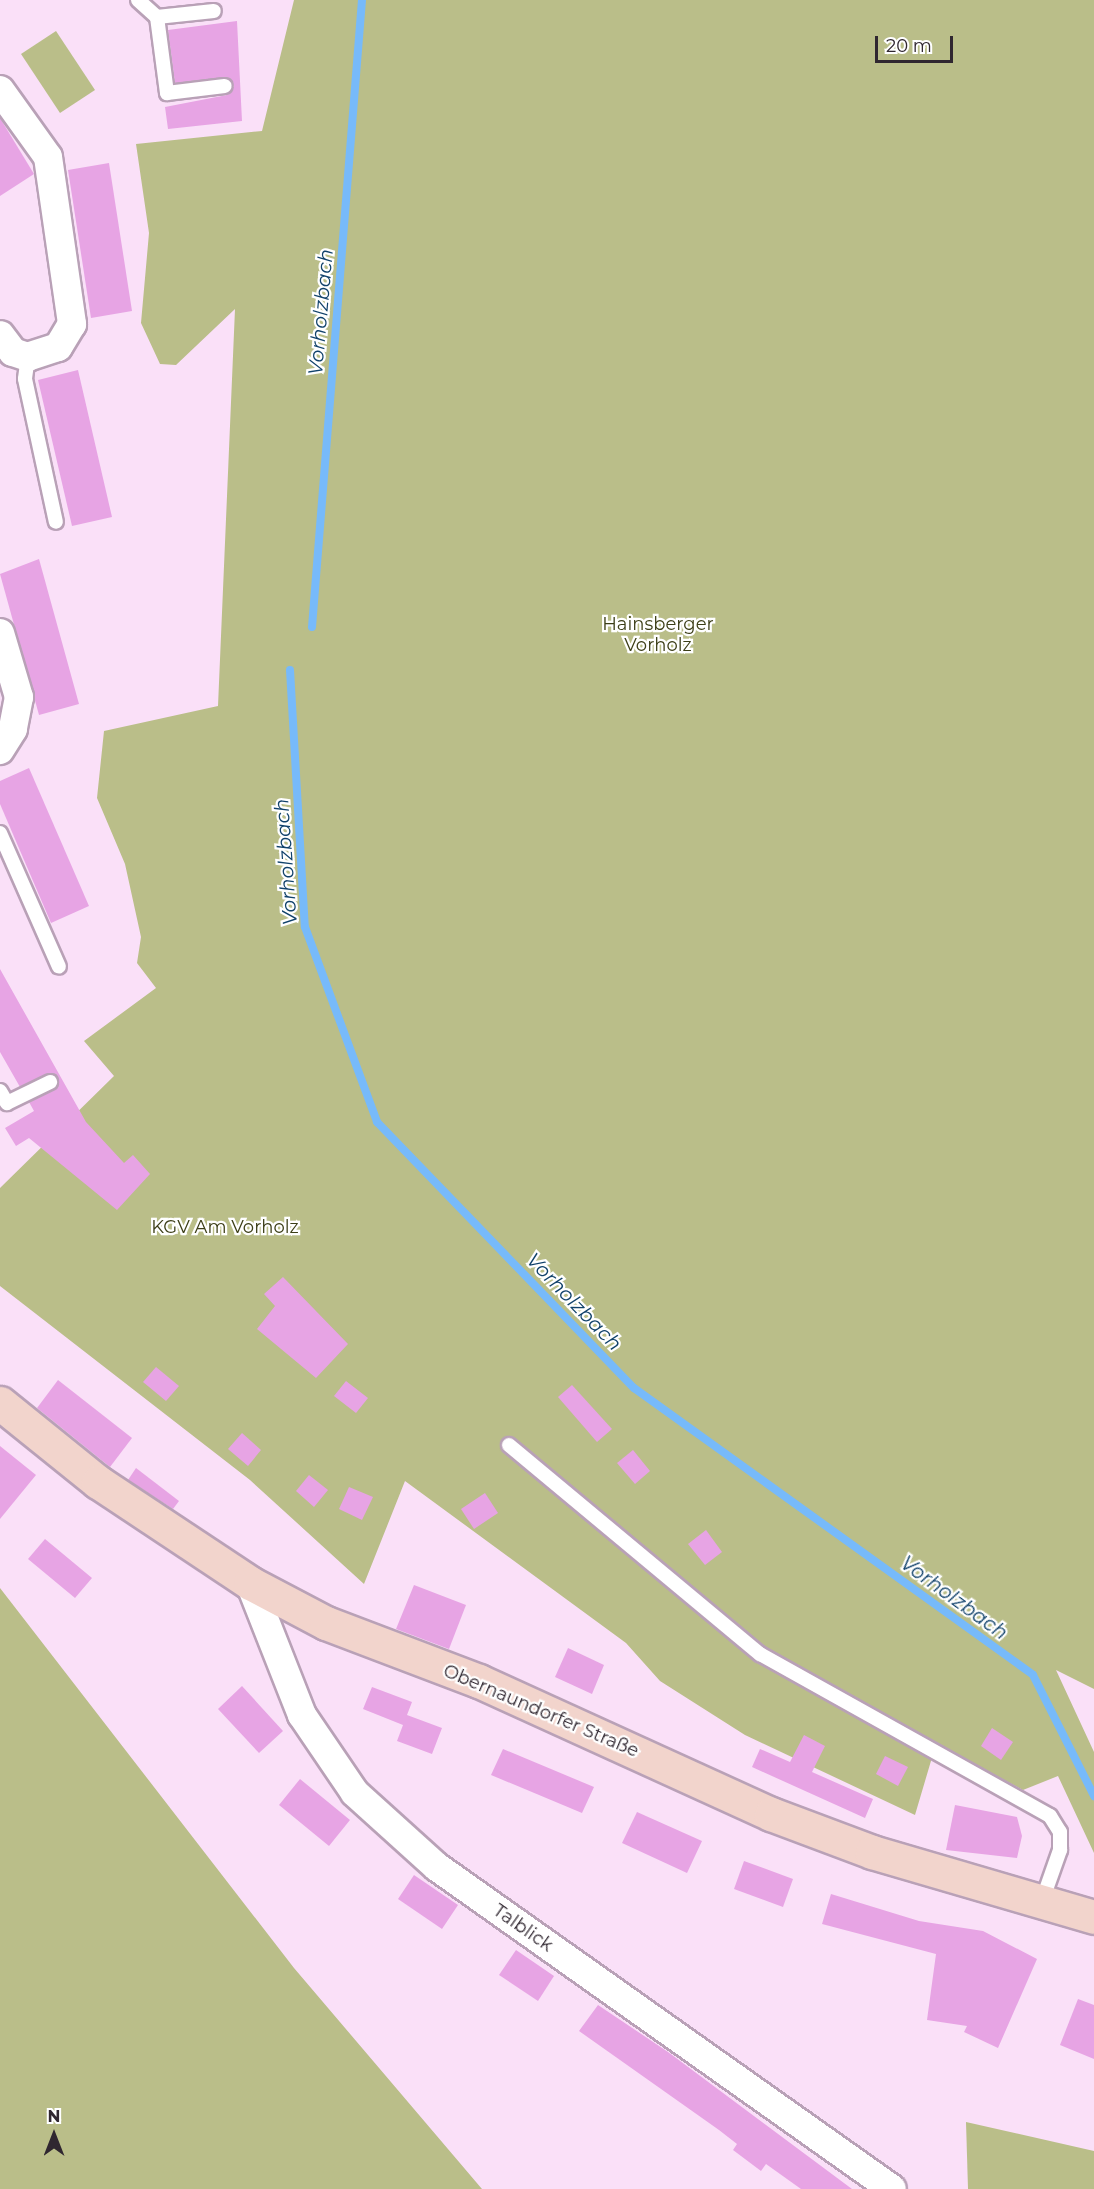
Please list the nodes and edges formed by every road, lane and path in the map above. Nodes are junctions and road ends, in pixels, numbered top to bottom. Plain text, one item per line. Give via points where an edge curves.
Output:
1 (138, 0) edge
2 (214, 11) dead end
3 (157, 17) junction
4 (225, 87) dead end
5 (0, 90) edge
6 (0, 335) edge
7 (28, 357) junction
8 (56, 522) dead end
9 (0, 633) edge
10 (0, 750) edge
11 (0, 833) edge
12 (59, 967) dead end
13 (50, 1082) dead end
14 (0, 1091) edge
15 (0, 1403) edge
16 (509, 1445) dead end
17 (250, 1583) junction
18 (1042, 1901) junction
19 (1094, 1917) edge
20 (892, 2189) edge

1 - 3 lane
2 - 3 lane
3 - 4 lane via 167,93
5 - 7 street via 48,157 70,295 72,324 58,347
6 - 7 street via 13,352
7 - 8 lane via 25,379
9 - 10 street via 19,697 13,729
11 - 12 lane
13 - 14 lane via 6,1103
15 - 17 street, Obernaundorfer Straße via 98,1482
16 - 18 lane via 760,1654 1050,1816 1060,1832 1060,1850
17 - 18 street, Obernaundorfer Straße via 369,1643 479,1681 771,1814 872,1852
17 - 20 street, Talblick via 302,1715 355,1794 437,1867
18 - 19 street, Obernaundorfer Straße

